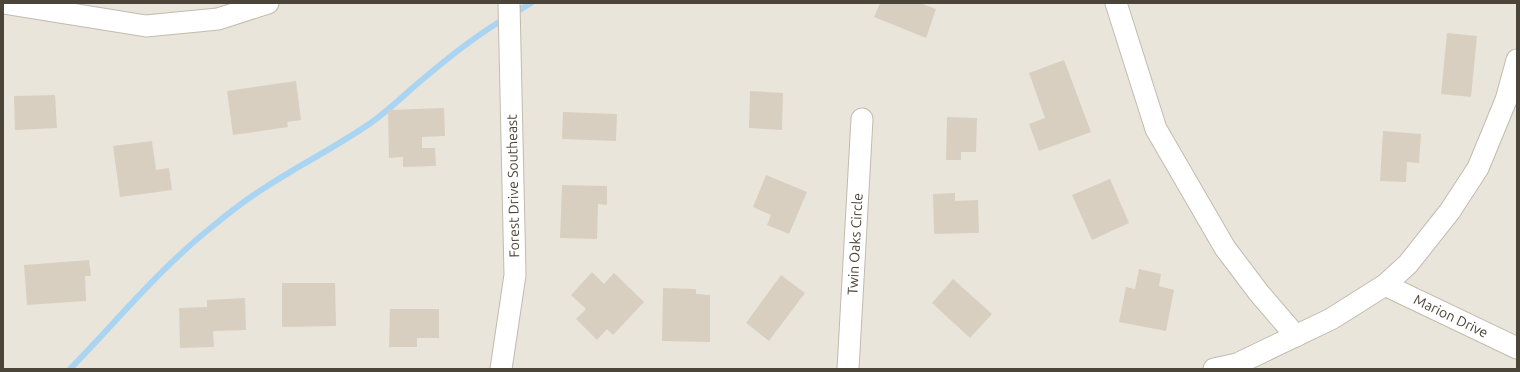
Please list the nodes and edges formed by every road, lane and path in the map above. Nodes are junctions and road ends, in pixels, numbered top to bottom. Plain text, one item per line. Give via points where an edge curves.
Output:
1 (3, 3) edge
2 (268, 3) edge
3 (509, 3) edge
4 (1116, 3) edge
5 (1517, 60) edge
6 (862, 119) dead end
7 (1385, 285) junction
8 (1296, 336) junction
9 (1517, 348) edge
10 (501, 369) edge
11 (848, 369) edge
12 (1214, 369) edge

1 - 2 street via 146,26 218,19
3 - 10 street, Forest Drive Southeast via 515,275
4 - 8 street via 1156,129 1226,248 1259,293
5 - 7 street via 1506,100 1478,168 1450,211 1408,264
6 - 11 street, Twin Oaks Circle
7 - 8 street via 1331,319
7 - 9 street, Marion Drive
8 - 12 street via 1237,364

